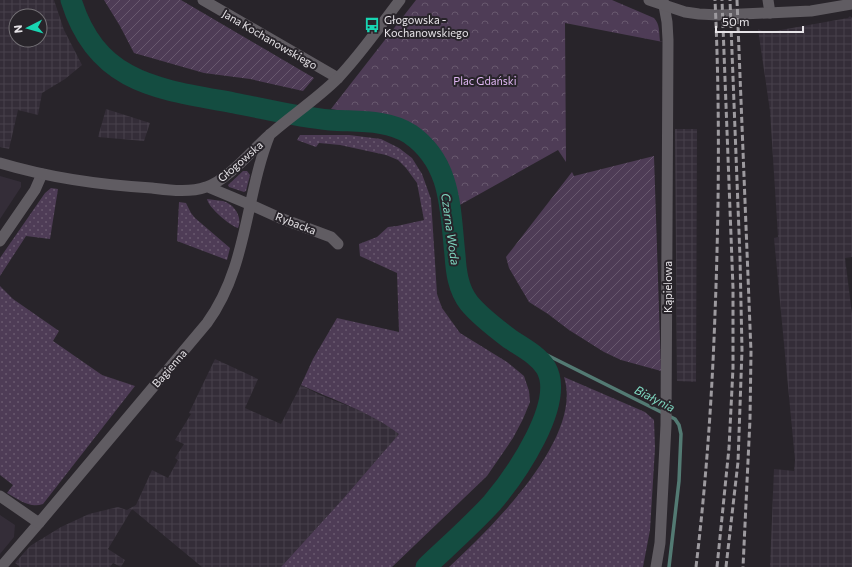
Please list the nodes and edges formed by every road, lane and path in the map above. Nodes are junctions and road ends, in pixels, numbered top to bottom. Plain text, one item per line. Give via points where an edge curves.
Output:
1 (203, 0) edge
2 (400, 0) edge
3 (649, 0) edge
4 (768, 0) edge
5 (664, 3) edge
6 (852, 4) edge
7 (770, 13) junction
8 (338, 78) junction
9 (272, 133) junction
10 (0, 163) edge
11 (42, 174) junction
12 (208, 187) junction
13 (251, 205) junction
14 (0, 241) edge
15 (338, 244) dead end
16 (0, 496) edge
17 (39, 523) junction
18 (1, 567) edge
19 (656, 567) edge

1 - 8 street, Jana Kochanowskiego
2 - 8 street, Głogowska
3 - 5 street
4 - 7 street
5 - 7 street via 680,11 699,14
5 - 19 street, Kąpielowa via 668,40 666,425 660,543
6 - 7 street via 812,11
8 - 9 street, Głogowska
9 - 12 street, Głogowska via 228,174
9 - 13 street, Bagienna via 262,157
10 - 11 street, Głogowska
11 - 12 street, Głogowska via 77,181 149,188 195,190
11 - 14 street via 35,190
12 - 13 street, Rybacka
13 - 15 street, Rybacka via 331,237
13 - 17 street, Bagienna via 232,276 211,317
16 - 17 street
17 - 18 street, Bagienna

